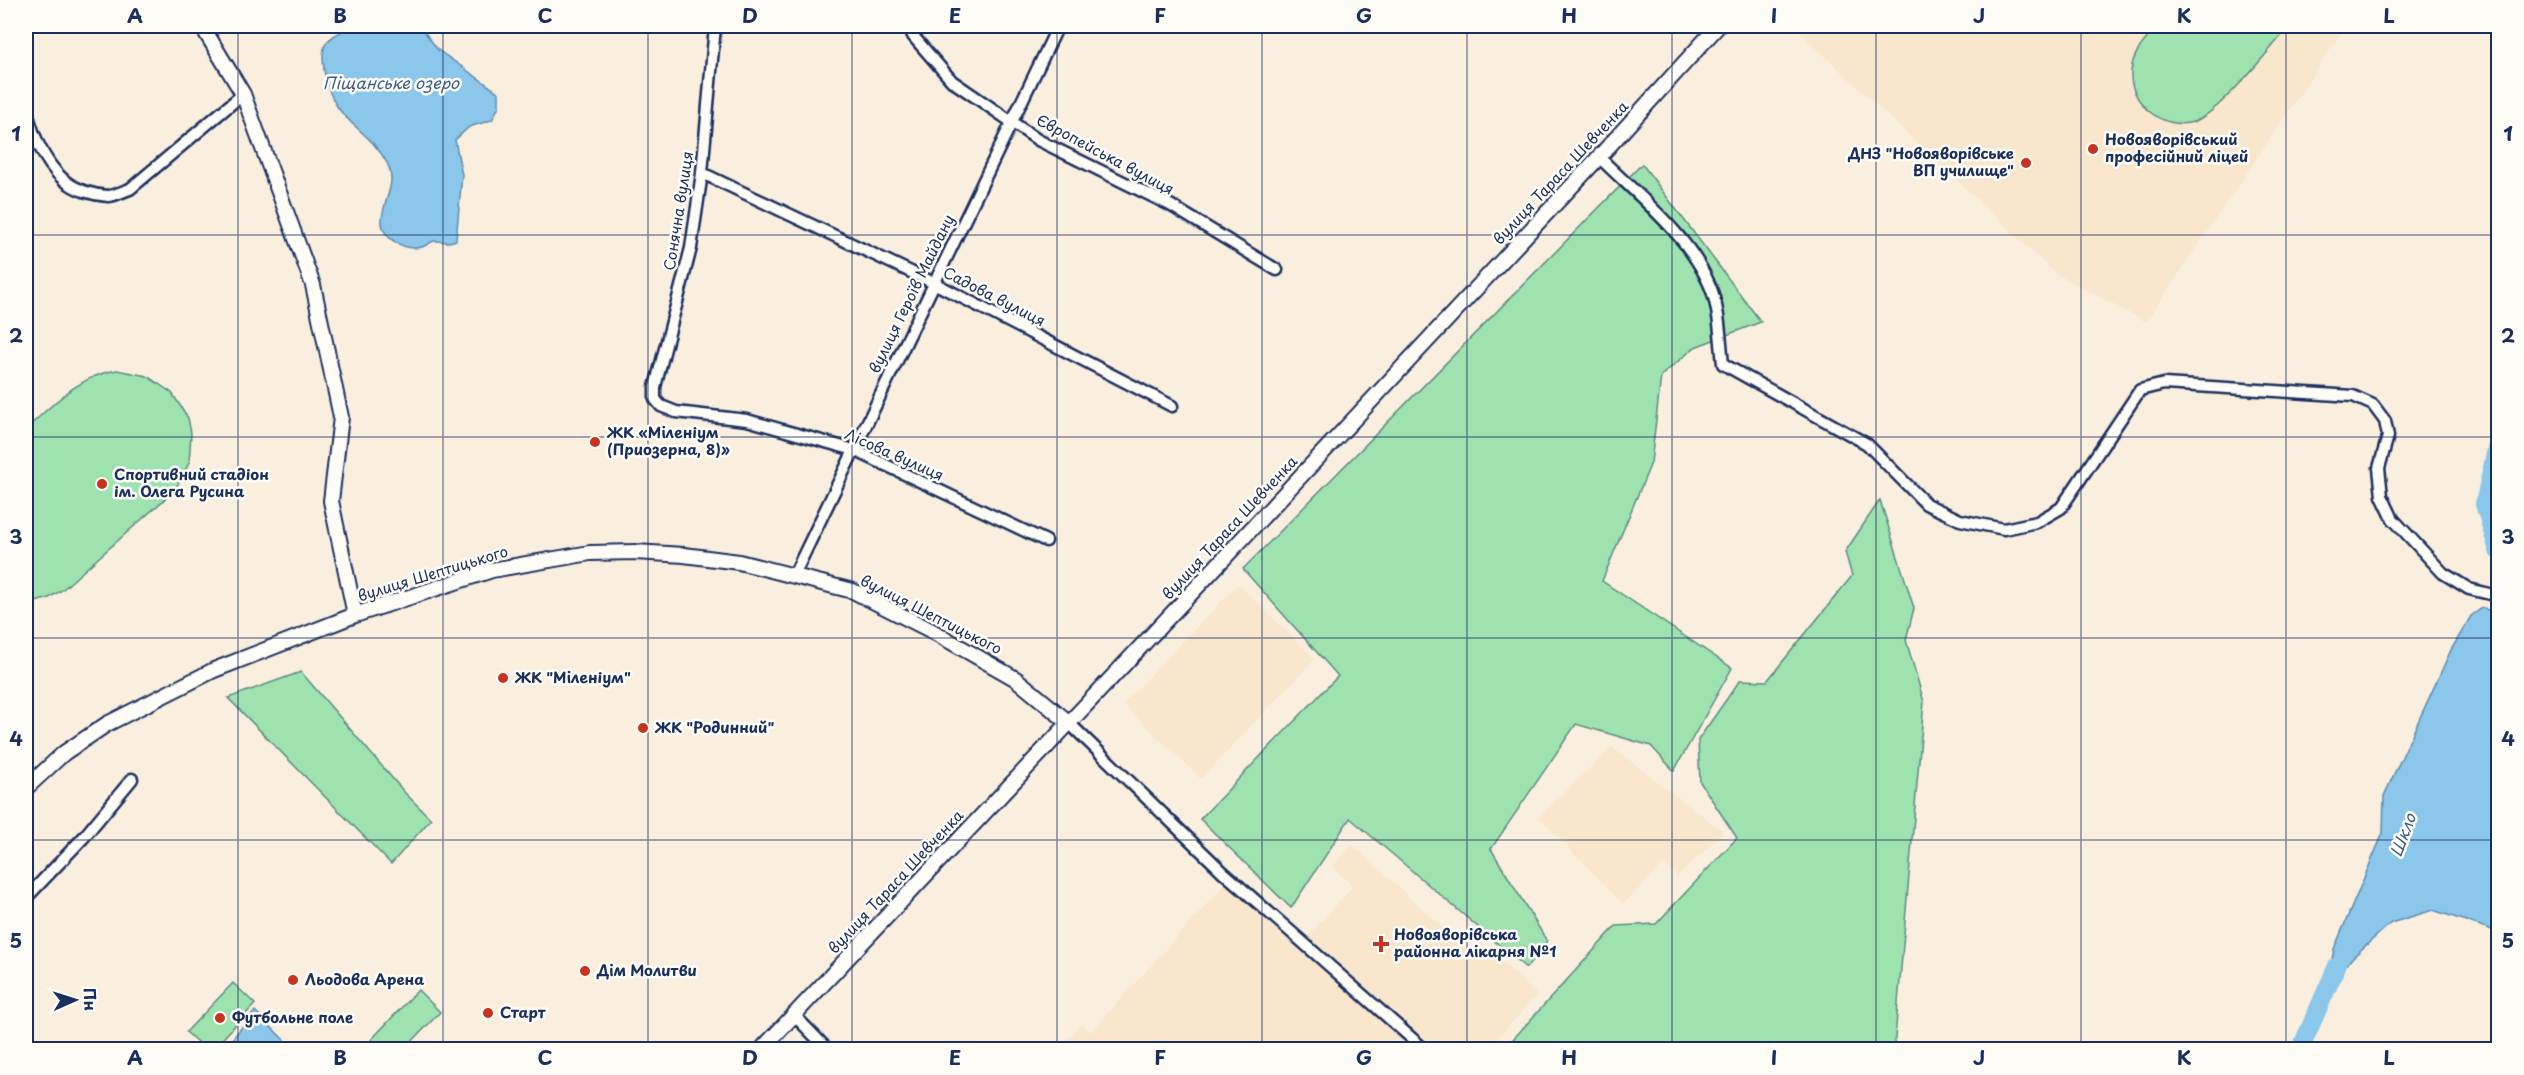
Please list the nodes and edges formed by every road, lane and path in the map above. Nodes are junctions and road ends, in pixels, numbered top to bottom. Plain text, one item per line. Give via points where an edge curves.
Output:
1 (202, 26) edge
2 (715, 26) edge
3 (909, 26) edge
4 (1058, 26) edge
5 (1718, 26) edge
6 (243, 94) junction
7 (26, 101) edge
8 (1012, 121) junction
9 (1599, 157) junction
10 (702, 173) junction
11 (1277, 270) dead end
12 (934, 282) junction
13 (655, 399) joint
14 (1172, 406) dead end
15 (854, 450) junction
16 (1046, 542) dead end
17 (794, 575) junction
18 (2499, 596) edge
19 (355, 615) junction
20 (1068, 722) junction
21 (132, 779) dead end
22 (26, 788) edge
23 (26, 897) edge
24 (794, 1015) junction
25 (760, 1050) edge
26 (828, 1050) edge
27 (1425, 1050) edge

1 - 6 street
2 - 10 street, Сонячна вулиця
3 - 8 street, Європейська вулиця via 913,36 952,81
4 - 8 street, вулиця Героїв Майдану
5 - 9 street, вулиця Тараса Шевченка
6 - 7 street via 130,189 110,196 83,191 64,180 41,150 27,116
6 - 19 street via 313,285 341,417 332,501
8 - 11 street, Європейська вулиця via 1038,140 1170,205
8 - 12 street, вулиця Героїв Майдану
9 - 18 street via 1690,249 1701,266 1716,305 1723,364 1867,444 1926,504 1960,520 2004,529 2037,522 2061,508 2140,390 2164,384 2353,396 2373,405 2385,421 2388,436 2379,468 2382,496 2393,519 2443,573 2469,589
9 - 20 street, вулиця Тараса Шевченка
10 - 12 street, Садова вулиця
10 - 13 street, Сонячна вулиця via 691,248
12 - 14 street, Садова вулиця
12 - 15 street, вулиця Героїв Майдану
13 - 15 street, Лісова вулиця via 675,412 747,420
15 - 16 street, Лісова вулиця
15 - 17 street, вулиця Героїв Майдану
17 - 19 street, вулиця Шептицького via 684,555 590,553 492,570
17 - 20 street, вулиця Шептицького via 853,591 932,631 1016,679
19 - 22 street, вулиця Шептицького via 214,670 107,724 64,753
20 - 24 street, вулиця Тараса Шевченка
20 - 27 street via 1223,872
21 - 23 street via 84,837
24 - 25 street, вулиця Тараса Шевченка
24 - 26 street

